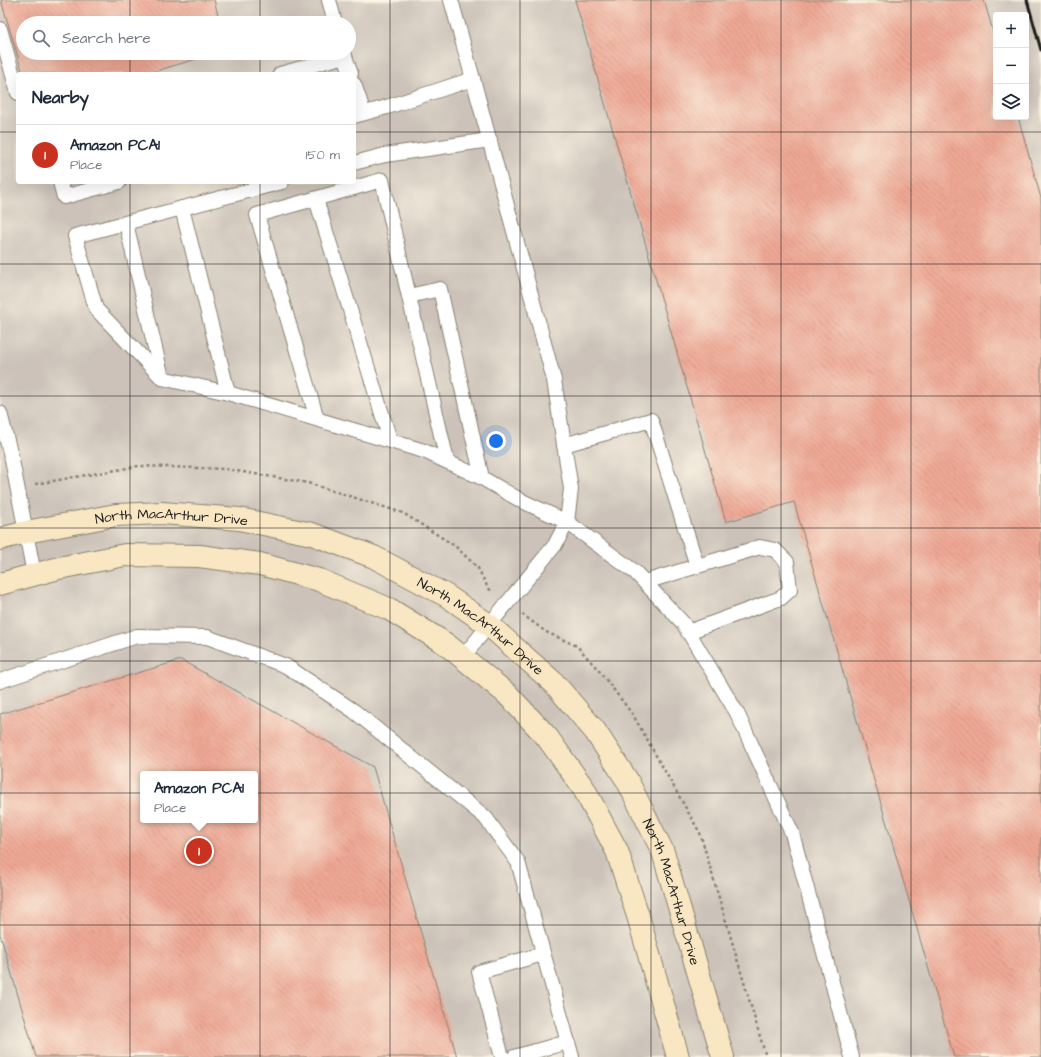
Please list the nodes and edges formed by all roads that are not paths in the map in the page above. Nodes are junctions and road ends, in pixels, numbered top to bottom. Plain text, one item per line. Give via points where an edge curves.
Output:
1 (328, 0) edge
2 (451, 0) edge
3 (333, 16) edge
4 (0, 29) edge
5 (325, 60) edge
6 (346, 60) edge
7 (286, 72) edge
8 (350, 72) edge
9 (473, 79) junction
10 (16, 85) edge
11 (356, 96) edge
12 (359, 115) edge
13 (490, 140) junction
14 (356, 162) edge
15 (61, 184) edge
16 (112, 184) edge
17 (274, 184) edge
18 (316, 199) junction
19 (182, 208) junction
20 (126, 223) junction
21 (409, 296) junction
22 (162, 378) junction
23 (228, 393) junction
24 (0, 413) edge
25 (317, 418) junction
26 (390, 440) junction
27 (564, 445) junction
28 (447, 461) junction
29 (6, 462) edge
30 (482, 478) junction
31 (567, 522) junction
32 (26, 532) junction
33 (0, 539) edge
34 (697, 566) junction
35 (34, 574) junction
36 (644, 582) junction
37 (0, 584) edge
38 (489, 625) junction
39 (688, 632) junction
40 (462, 658) junction
41 (0, 681) edge
42 (543, 954) junction
43 (568, 1042) junction
44 (502, 1057) edge
45 (514, 1057) edge
46 (572, 1057) edge
47 (678, 1057) edge
48 (723, 1057) edge
49 (852, 1057) edge

1 - 3 lane
2 - 9 lane
4 - 10 lane
5 - 7 lane
6 - 8 lane
9 - 12 lane
9 - 13 lane
11 - 12 lane
13 - 14 lane via 385,155
13 - 27 lane via 554,380
15 - 16 lane via 64,197
17 - 19 lane
18 - 21 lane via 382,180
18 - 25 lane via 258,215
18 - 26 lane
19 - 20 lane
19 - 23 lane
20 - 22 lane
20 - 22 lane via 75,236 96,309
21 - 28 lane
21 - 30 lane via 440,289
22 - 23 lane
23 - 25 lane
24 - 29 lane
25 - 26 lane
26 - 28 lane
27 - 31 lane via 571,489
27 - 34 lane via 651,420
28 - 30 lane
29 - 32 lane
30 - 31 lane via 520,500
31 - 36 lane via 635,572
31 - 38 lane via 555,545
32 - 33 main road, North MacArthur Drive
32 - 35 lane
32 - 38 main road, North MacArthur Drive via 116,515 162,513 239,519 312,534 374,557 447,596
34 - 36 lane
34 - 39 lane via 760,548 776,550 787,562 790,590 781,598
35 - 37 main road
35 - 40 main road via 126,555 199,556 260,564 319,580 389,609 446,644
36 - 39 lane via 683,623
38 - 40 lane
38 - 48 main road, North MacArthur Drive via 554,683 595,731 627,780 663,852
39 - 49 lane via 737,713 792,834
40 - 47 main road via 512,700 547,737 584,789 617,851
41 - 42 lane via 137,636 207,637 286,666 354,711 485,817 518,862
42 - 43 lane
42 - 44 lane via 479,972
43 - 45 lane
43 - 46 lane

